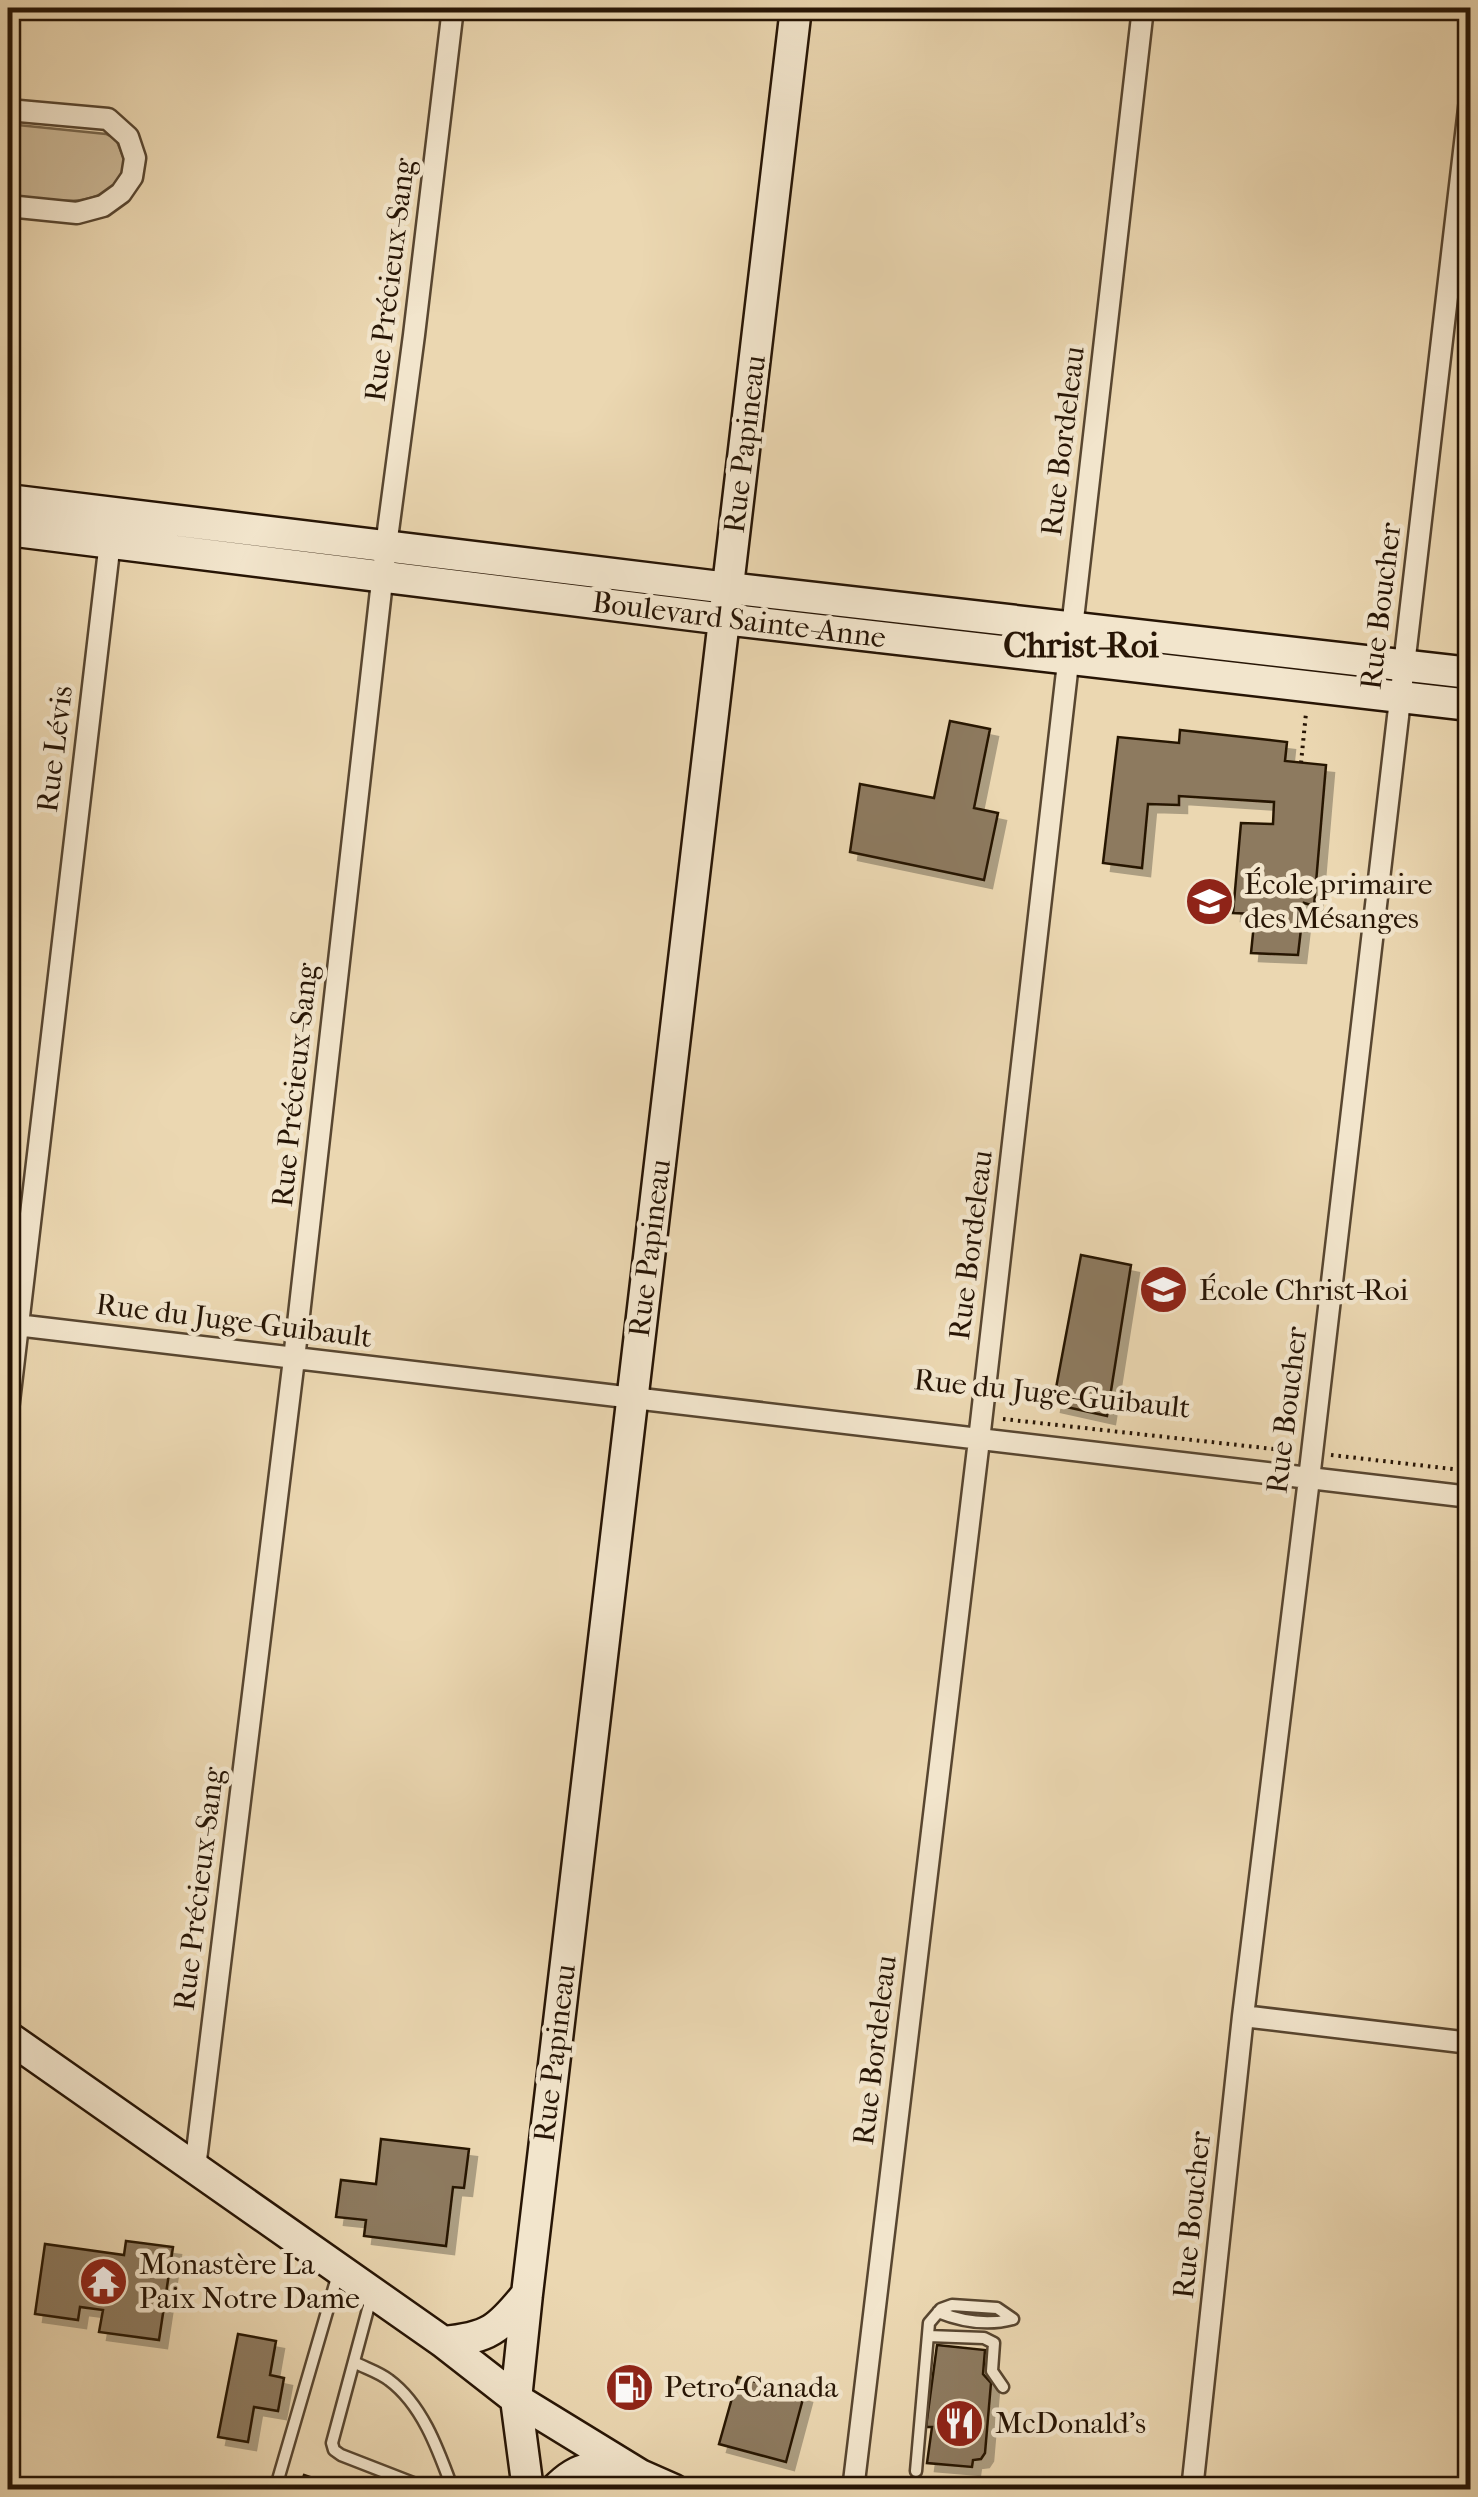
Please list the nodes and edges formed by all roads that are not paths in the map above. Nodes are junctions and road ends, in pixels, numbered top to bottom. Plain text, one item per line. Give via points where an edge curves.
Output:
1 (453, 8) edge
2 (796, 8) edge
3 (1144, 8) edge
4 (1470, 100) edge
5 (8, 110) edge
6 (8, 206) edge
7 (8, 500) edge
8 (114, 512) junction
9 (8, 530) edge
10 (110, 544) junction
11 (384, 560) junction
12 (728, 588) junction
13 (724, 619) junction
14 (1072, 628) junction
15 (1068, 659) junction
16 (1405, 665) junction
17 (1470, 673) edge
18 (1401, 696) junction
19 (1470, 705) edge
20 (12, 1325) edge
21 (294, 1359) junction
22 (632, 1399) junction
23 (8, 1410) edge
24 (979, 1440) junction
25 (1309, 1479) junction
26 (1470, 1498) edge
27 (1243, 2016) junction
28 (8, 2038) edge
29 (1470, 2043) edge
30 (195, 2168) junction
31 (339, 2269) junction
32 (372, 2292) junction
33 (526, 2294) junction
34 (1013, 2319) dead end
35 (928, 2336) junction
36 (444, 2342) junction
37 (354, 2362) junction
38 (1003, 2387) dead end
39 (516, 2399) junction
40 (916, 2471) dead end
41 (640, 2475) junction
42 (275, 2490) edge
43 (431, 2490) edge
44 (453, 2490) edge
45 (528, 2490) edge
46 (555, 2490) edge
47 (674, 2490) edge
48 (852, 2490) edge
49 (1192, 2490) edge

1 - 11 street, Rue Précieux-Sang
2 - 12 street, Rue Papineau
3 - 14 street, Rue Bordeleau
4 - 16 street, Rue Boucher
5 - 6 street via 108,119 128,136 135,158 132,177 103,206 77,213
7 - 8 street, Boulevard Sainte-Anne
8 - 10 street, Rue Lévis
8 - 11 street, Boulevard Sainte-Anne
9 - 10 street, Boulevard Sainte-Anne
10 - 11 street, Boulevard Sainte-Anne
10 - 20 street, Rue Lévis
11 - 12 street, Boulevard Sainte-Anne
11 - 13 street, Boulevard Sainte-Anne
11 - 21 street, Rue Précieux-Sang
12 - 13 street, Rue Papineau
12 - 14 street, Boulevard Sainte-Anne
13 - 15 street, Boulevard Sainte-Anne
13 - 22 street, Rue Papineau
14 - 15 street, Rue Bordeleau
14 - 16 street, Boulevard Sainte-Anne
15 - 18 street, Boulevard Sainte-Anne
15 - 24 street, Rue Bordeleau
16 - 17 street, Boulevard Sainte-Anne
16 - 18 street, Rue Boucher
18 - 19 street, Boulevard Sainte-Anne
18 - 25 street, Rue Boucher
20 - 21 street, Rue du Juge-Guibault
20 - 23 street, Rue Lévis
21 - 22 street, Rue du Juge-Guibault
21 - 30 street, Rue Précieux-Sang
22 - 24 street, Rue du Juge-Guibault
22 - 33 street, Rue Papineau
24 - 25 street, Rue du Juge-Guibault
24 - 48 street, Rue Bordeleau
25 - 26 street, Rue du Juge-Guibault
25 - 27 street, Rue Boucher
27 - 29 street
27 - 49 street, Rue Boucher
28 - 30 street
30 - 31 street
31 - 32 street
31 - 42 lane
32 - 36 street
32 - 37 lane
33 - 36 street via 495,2329
33 - 39 street, Rue Papineau
34 - 35 lane via 997,2308 952,2305 941,2308
35 - 38 lane via 994,2343 992,2371
35 - 40 lane
36 - 39 street
37 - 43 lane via 334,2450
37 - 44 lane via 389,2380 413,2405
39 - 41 street
39 - 45 street, Rue Papineau
41 - 46 street via 595,2467 571,2474
41 - 47 street

